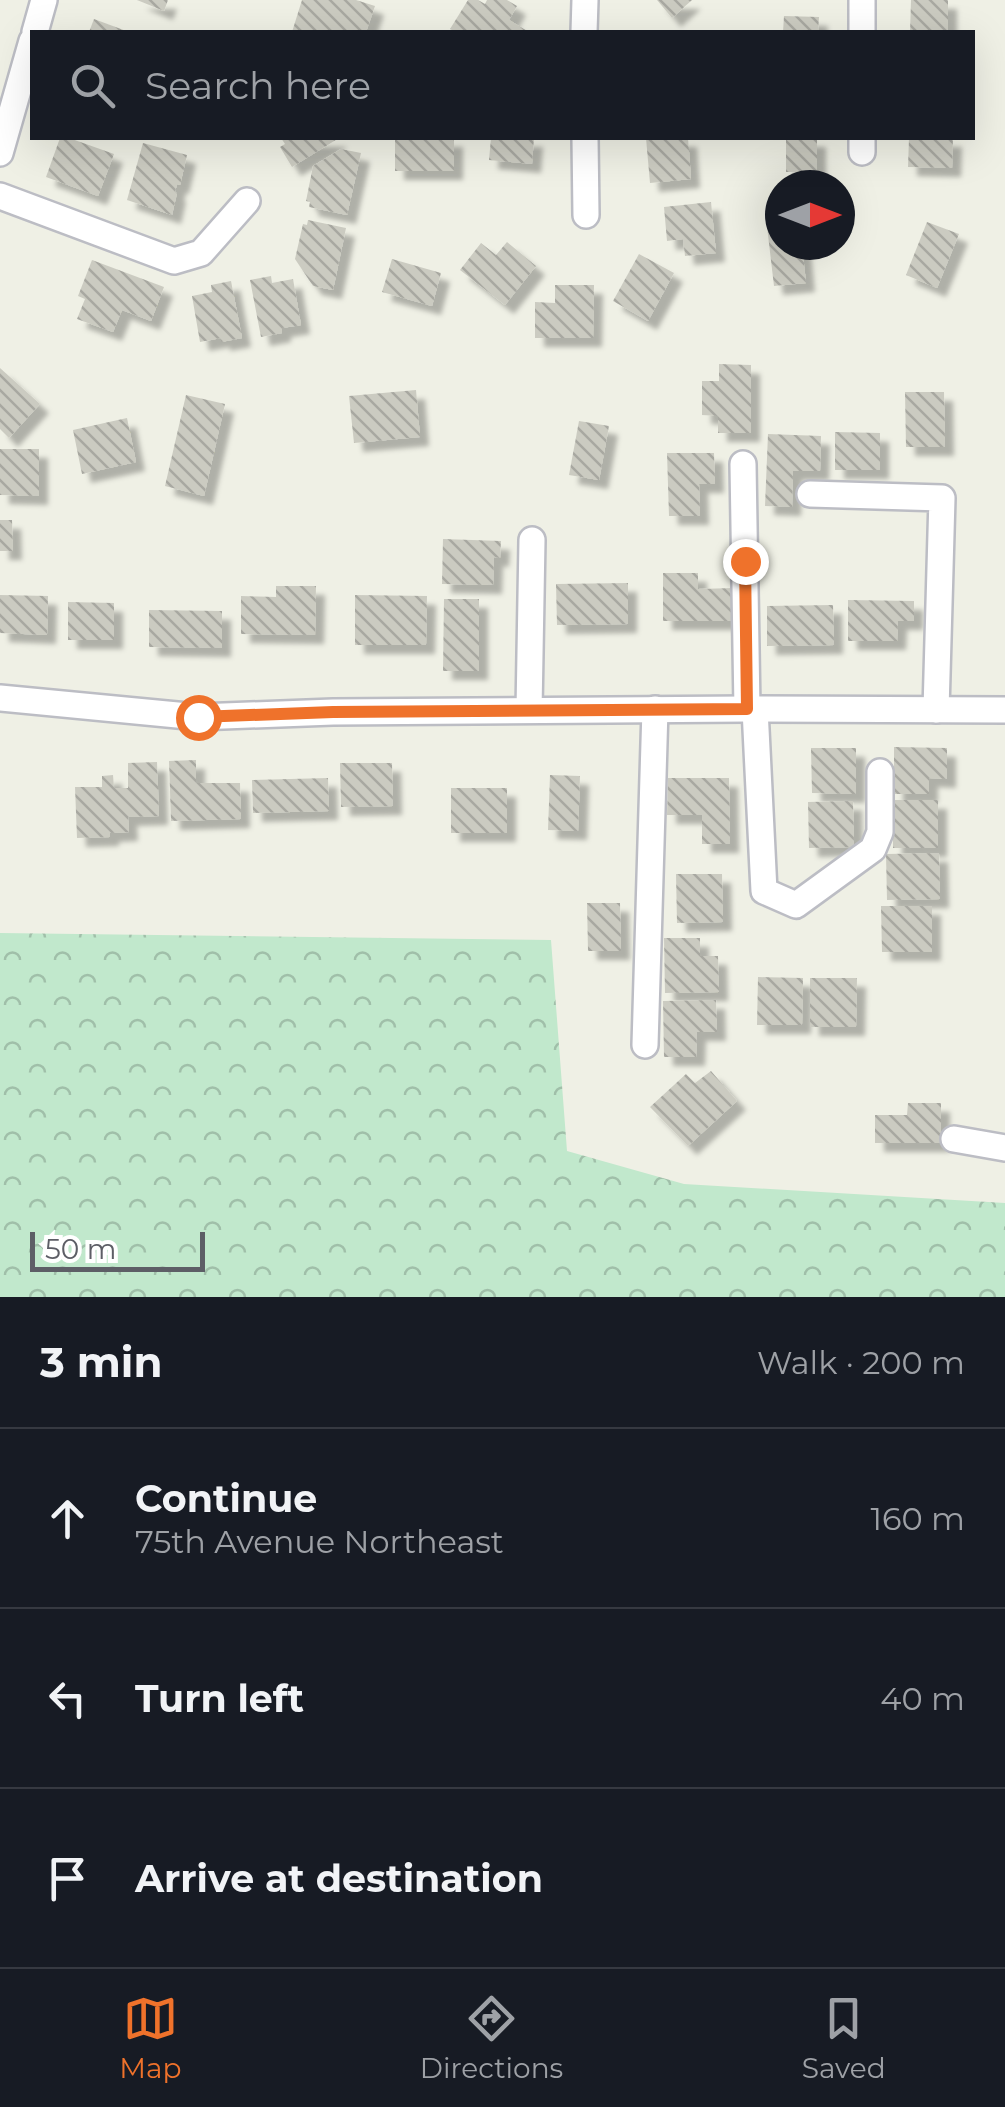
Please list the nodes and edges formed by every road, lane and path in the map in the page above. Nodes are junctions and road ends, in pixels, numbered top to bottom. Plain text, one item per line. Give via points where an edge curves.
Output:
1 (44, 0) edge
2 (585, 0) edge
3 (862, 0) edge
4 (36, 30) edge
5 (584, 30) edge
6 (862, 30) edge
7 (30, 48) edge
8 (585, 140) edge
9 (0, 153) edge
10 (0, 196) edge
11 (247, 201) dead end
12 (586, 216) dead end
13 (743, 464) dead end
14 (810, 494) dead end
15 (532, 540) dead end
16 (0, 698) edge
17 (654, 709) junction
18 (751, 709) junction
19 (529, 710) junction
20 (936, 710) junction
21 (1005, 710) edge
22 (880, 772) dead end
23 (645, 1045) dead end
24 (954, 1138) dead end
25 (1005, 1148) edge

1 - 4 street
2 - 5 street
3 - 6 street
7 - 9 street
8 - 12 street
10 - 11 street via 174,260 202,253
13 - 18 street
14 - 20 street via 942,498
15 - 19 street
16 - 19 street via 198,717
17 - 18 street
17 - 19 street
17 - 23 street
18 - 20 street
18 - 22 street via 764,891 796,905 874,849
20 - 21 street
24 - 25 street

